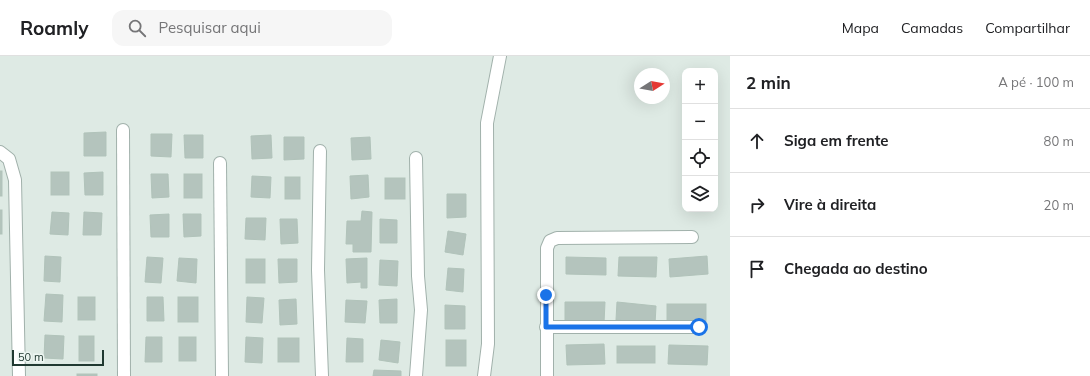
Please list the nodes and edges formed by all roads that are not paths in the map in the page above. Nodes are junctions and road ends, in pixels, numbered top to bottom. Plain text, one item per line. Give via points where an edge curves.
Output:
1 (500, 56) edge
2 (123, 130) dead end
3 (320, 151) dead end
4 (0, 152) edge
5 (416, 158) dead end
6 (220, 163) dead end
7 (692, 238) dead end
8 (546, 327) junction
9 (699, 327) dead end
10 (19, 376) edge
11 (124, 376) edge
12 (222, 376) edge
13 (322, 376) edge
14 (416, 376) edge
15 (484, 376) edge
16 (547, 376) edge

1 - 15 street via 488,123 488,344
2 - 11 street
3 - 13 street via 318,270
4 - 10 street via 9,159 15,180
5 - 14 street via 421,310
6 - 12 street
7 - 8 street via 552,240 547,248
8 - 9 street
8 - 16 street

